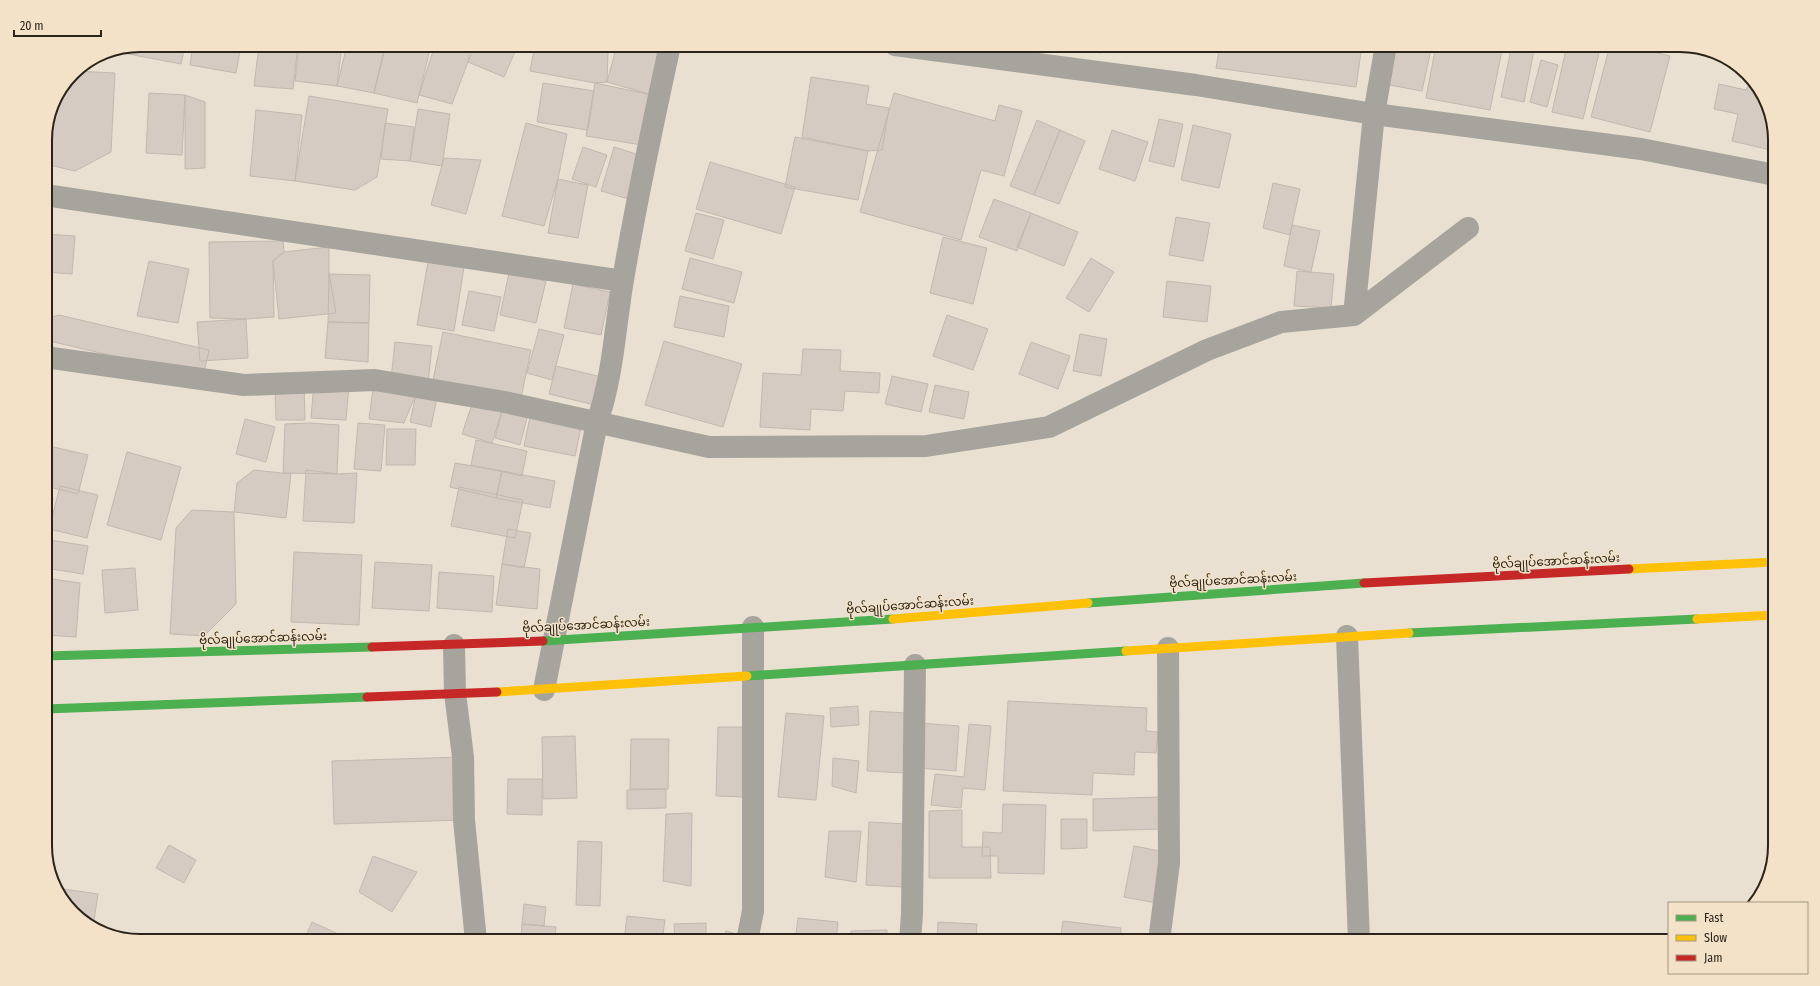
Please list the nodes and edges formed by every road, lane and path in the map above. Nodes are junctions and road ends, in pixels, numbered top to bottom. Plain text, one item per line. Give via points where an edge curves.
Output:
1 (668, 52) edge
2 (948, 52) edge
3 (1385, 52) edge
4 (1374, 114) junction
5 (1768, 174) edge
6 (52, 196) edge
7 (1468, 228) dead end
8 (622, 281) junction
9 (1354, 315) junction
10 (52, 358) edge
11 (598, 422) junction
12 (1768, 562) edge
13 (1768, 615) edge
14 (753, 627) junction
15 (1347, 636) junction
16 (554, 640) junction
17 (454, 645) junction
18 (1168, 648) junction
19 (52, 656) edge
20 (915, 665) junction
21 (753, 676) junction
22 (544, 690) junction
23 (455, 693) junction
24 (52, 709) edge
25 (475, 934) edge
26 (748, 934) edge
27 (911, 934) edge
28 (1160, 934) edge
29 (1359, 934) edge

1 - 8 street
2 - 4 street via 1196,85
3 - 4 street
4 - 5 street via 1641,149
4 - 9 street
6 - 8 street
7 - 9 street
8 - 11 street via 612,361
9 - 11 street via 1280,322 1207,350 1049,427 926,446 709,448
10 - 11 street via 244,385 375,380 470,395
11 - 16 street
12 - 14 highway, ဗိုလ်ချုပ်အောင်ဆန်းလမ်း via 1345,584 1164,596 912,618
13 - 15 highway
14 - 16 highway, ဗိုလ်ချုပ်အောင်ဆန်းလမ်း
14 - 21 street
15 - 18 highway
15 - 29 street
16 - 17 highway, ဗိုလ်ချုပ်အောင်ဆန်းလမ်း
16 - 22 street
17 - 19 highway, ဗိုလ်ချုပ်အောင်ဆန်းလမ်း
17 - 23 street
18 - 20 highway
18 - 28 street via 1169,863
20 - 21 highway
20 - 27 street
21 - 22 highway
21 - 26 street via 753,911
22 - 23 highway
23 - 24 highway
23 - 25 street via 463,758 464,820

